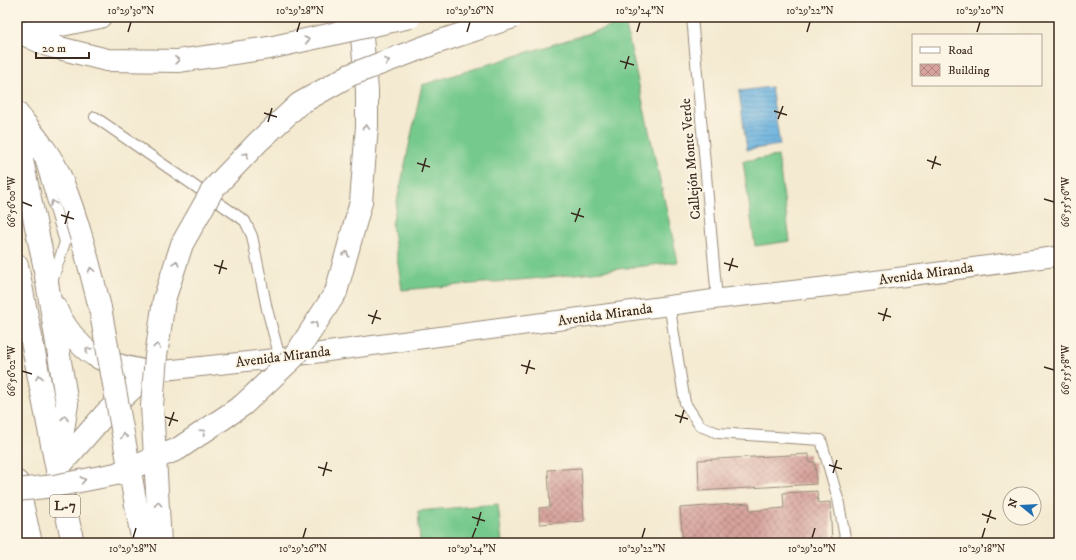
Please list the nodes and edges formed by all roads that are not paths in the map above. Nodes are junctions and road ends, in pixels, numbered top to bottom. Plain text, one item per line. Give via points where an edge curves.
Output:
1 (100, 17) edge
2 (360, 17) edge
3 (410, 17) edge
4 (513, 17) edge
5 (692, 17) edge
6 (17, 31) edge
7 (17, 34) edge
8 (17, 113) edge
9 (95, 117) dead end
10 (17, 134) edge
11 (17, 137) edge
12 (1059, 256) edge
13 (17, 265) edge
14 (49, 293) junction
15 (718, 298) junction
16 (667, 307) junction
17 (280, 358) junction
18 (150, 372) junction
19 (57, 470) junction
20 (17, 482) edge
21 (17, 490) edge
22 (30, 543) edge
23 (73, 543) edge
24 (143, 543) edge
25 (160, 543) edge
26 (846, 543) edge

1 - 7 highway
21 -> 2 highway, bridge via 116,474 178,449 243,404 294,357 336,292 361,202 367,90
6 -> 3 highway, bridge via 47,44 107,60 178,61 269,48
25 -> 4 highway, bridge via 152,406 164,300 182,244 213,189 299,104 350,75
5 - 15 lane, Callejón Monte Verde
24 -> 8 highway, bridge via 100,308 84,241 60,175 32,131
9 - 17 lane via 245,221 252,236
14 -> 10 lane via 65,242 40,159
11 - 14 highway
12 - 15 street, Avenida Miranda via 841,285
19 -> 13 highway, L-7
18 -> 14 highway via 93,355 75,338 59,316
19 -> 14 highway via 67,404
15 - 16 street, Avenida Miranda
16 - 17 street, Avenida Miranda
16 - 26 lane via 671,316 685,403 700,426 718,433 821,440 838,499
17 - 18 street, Avenida Miranda
18 - 19 highway via 106,413
19 - 23 highway, L-7
20 - 22 highway

